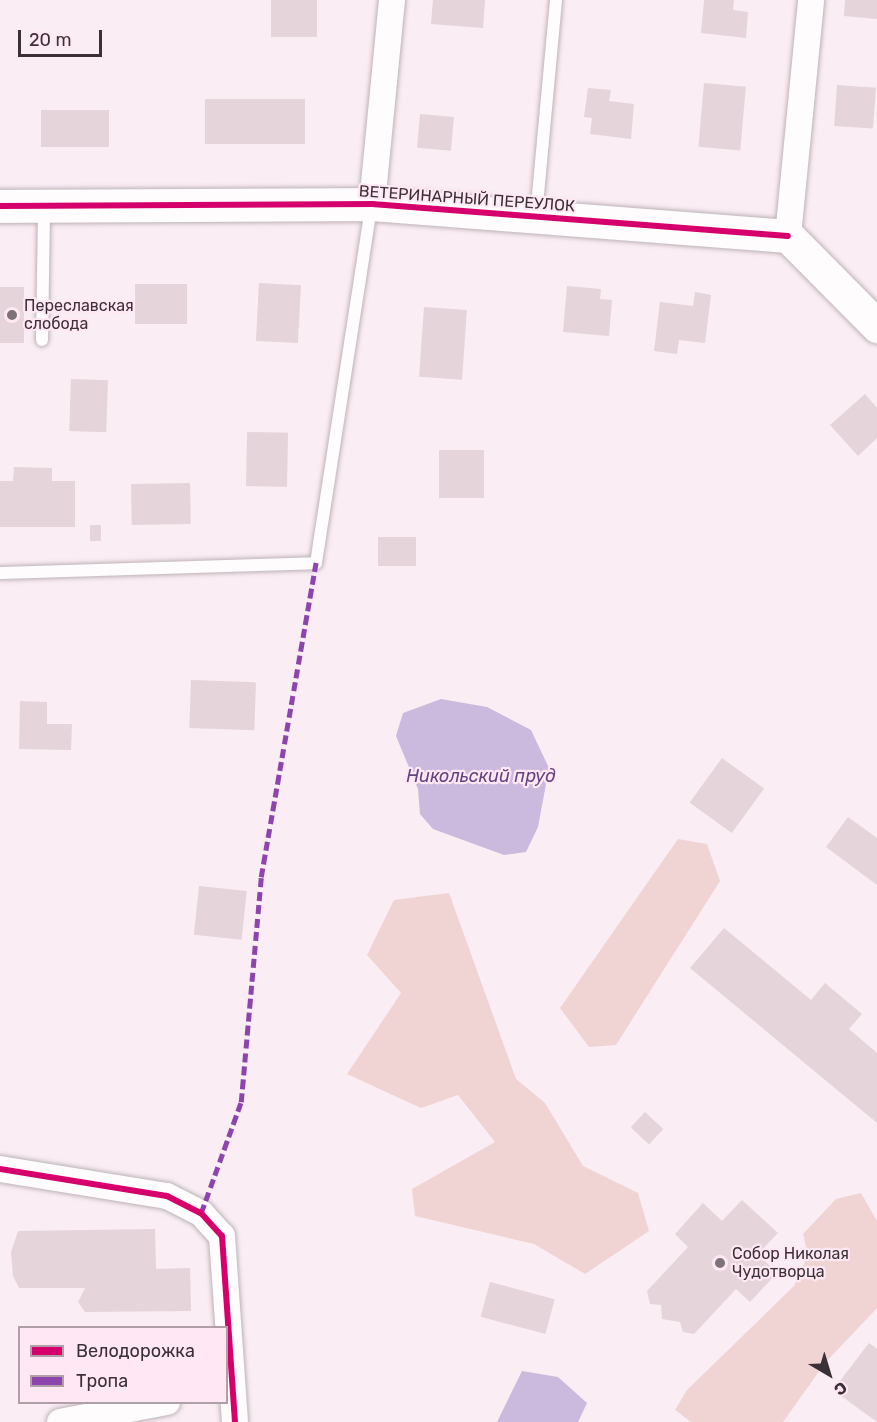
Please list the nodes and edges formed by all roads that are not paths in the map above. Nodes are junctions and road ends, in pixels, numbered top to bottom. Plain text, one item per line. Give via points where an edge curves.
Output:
1 (392, 0) edge
2 (556, 0) edge
3 (811, 0) edge
4 (372, 204) junction
5 (0, 206) edge
6 (44, 206) junction
7 (536, 217) junction
8 (788, 236) junction
9 (877, 326) edge
10 (42, 340) dead end
11 (0, 573) edge
12 (0, 1169) edge
13 (227, 1326) edge
14 (228, 1352) edge
15 (230, 1391) edge
16 (156, 1404) edge
17 (60, 1422) edge
18 (236, 1422) edge

1 - 4 street
2 - 7 lane
3 - 8 street
4 - 6 street, ВЕТЕРИНАРНЫЙ ПЕРЕУЛОК
4 - 7 street, ВЕТЕРИНАРНЫЙ ПЕРЕУЛОК
4 - 11 lane via 316,563
5 - 6 street, ВЕТЕРИНАРНЫЙ ПЕРЕУЛОК
6 - 10 lane
7 - 8 street, ВЕТЕРИНАРНЫЙ ПЕРЕУЛОК
8 - 9 street
12 - 13 street via 167,1197 201,1213 222,1236
14 - 15 street
15 - 18 street
16 - 17 street

